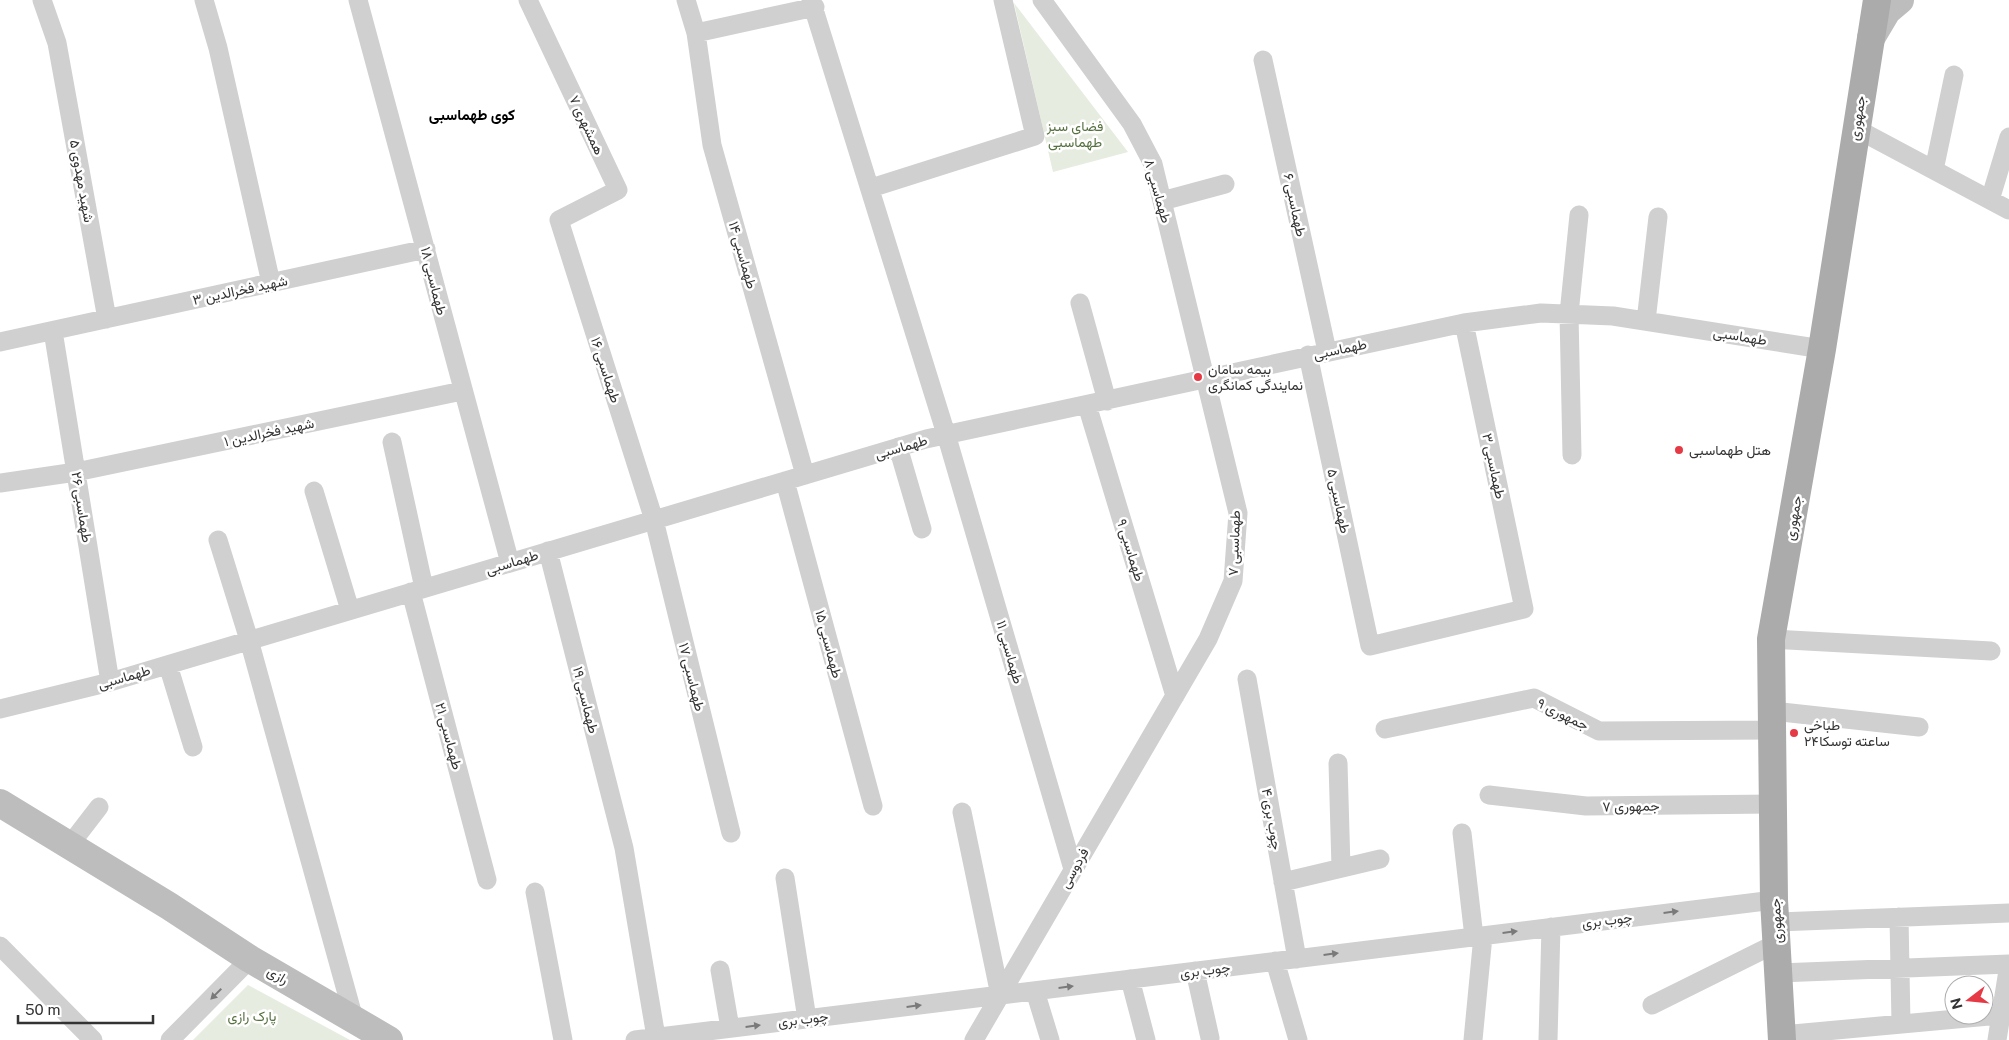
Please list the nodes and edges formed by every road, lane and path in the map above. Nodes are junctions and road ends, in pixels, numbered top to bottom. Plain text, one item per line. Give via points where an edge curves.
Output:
1 (42, 0) edge
2 (204, 0) edge
3 (358, 0) edge
4 (528, 0) edge
5 (686, 0) edge
6 (1003, 0) edge
7 (1042, 0) edge
8 (1877, 0) edge
9 (1900, 0) edge
10 (813, 4) edge
11 (696, 33) junction
12 (1871, 38) junction
13 (1263, 60) dead end
14 (1954, 75) dead end
15 (1855, 128) junction
16 (2009, 137) edge
17 (1934, 170) junction
18 (1225, 184) dead end
19 (871, 188) junction
20 (1990, 200) junction
21 (1162, 201) junction
22 (2009, 210) edge
23 (1579, 215) dead end
24 (1658, 217) dead end
25 (559, 220) joint
26 (426, 249) junction
27 (271, 283) junction
28 (1080, 303) dead end
29 (1569, 314) junction
30 (107, 319) junction
31 (1646, 321) junction
32 (1464, 323) junction
33 (53, 331) junction
34 (0, 342) edge
35 (1822, 349) junction
36 (1327, 351) junction
37 (1308, 355) junction
38 (1206, 380) junction
39 (462, 391) junction
40 (1107, 401) junction
41 (1087, 405) junction
42 (946, 434) junction
43 (392, 442) dead end
44 (898, 447) junction
45 (1572, 455) dead end
46 (76, 472) junction
47 (805, 475) junction
48 (785, 481) junction
49 (0, 483) edge
50 (314, 491) dead end
51 (654, 520) junction
52 (922, 529) dead end
53 (218, 540) dead end
54 (548, 551) junction
55 (510, 563) junction
56 (418, 590) junction
57 (350, 610) junction
58 (1771, 639) junction
59 (250, 640) junction
60 (1370, 646) joint
61 (1991, 651) dead end
62 (168, 665) junction
63 (1247, 679) dead end
64 (110, 682) junction
65 (1175, 696) junction
66 (0, 709) edge
67 (1772, 720) junction
68 (1919, 727) dead end
69 (1385, 729) dead end
70 (193, 747) dead end
71 (1338, 764) dead end
72 (1489, 795) dead end
73 (0, 803) edge
74 (1773, 804) junction
75 (99, 806) dead end
76 (873, 806) dead end
77 (962, 812) dead end
78 (0, 819) edge
79 (731, 833) dead end
80 (1462, 833) dead end
81 (69, 846) junction
82 (1380, 859) dead end
83 (1341, 868) junction
84 (1073, 869) junction
85 (785, 878) dead end
86 (487, 880) dead end
87 (1283, 882) junction
88 (535, 892) dead end
89 (169, 906) junction
90 (2009, 913) edge
91 (1899, 917) junction
92 (1775, 922) junction
93 (1551, 927) junction
94 (1479, 936) junction
95 (0, 946) edge
96 (1297, 958) junction
97 (250, 959) junction
98 (1275, 961) junction
99 (2009, 964) edge
100 (1900, 968) junction
101 (720, 970) dead end
102 (1195, 971) junction
103 (1778, 973) junction
104 (1130, 979) junction
105 (1035, 991) junction
106 (1000, 995) junction
107 (1652, 1005) dead end
108 (2000, 1015) junction
109 (354, 1019) junction
110 (807, 1019) junction
111 (1902, 1024) junction
112 (730, 1028) junction
113 (656, 1037) junction
114 (1210, 1038) dead end
115 (1782, 1038) edge
116 (93, 1040) edge
117 (170, 1040) edge
118 (389, 1040) edge
119 (563, 1040) edge
120 (635, 1040) edge
121 (974, 1040) edge
122 (1050, 1040) edge
123 (1146, 1040) edge
124 (1298, 1040) edge
125 (1473, 1040) edge
126 (1548, 1040) edge
127 (1997, 1040) edge

1 - 30 street, ۵ شهید مهدوی via 57,43
2 - 27 street via 218,48
3 - 26 street, ۱۸ طهماسبی
4 - 25 street, ۷ همشهری via 618,190
5 - 11 street, ۱۴ طهماسبی
6 - 19 street via 1035,136
7 - 21 street, ۸ طهماسبی via 1132,124 1153,164
8 - 12 main road, جمهوری
9 - 12 main road via 1887,11
10 - 11 street
10 - 19 street, ۱۱ طهماسبی
11 - 47 street, ۱۴ طهماسبی via 712,145
12 - 15 main road, جمهوری
13 - 36 street, ۶ طهماسبی
14 - 17 street
15 - 17 street
15 - 35 main road, جمهوری
16 - 20 street
17 - 20 street
18 - 21 street
19 - 42 street, ۱۱ طهماسبی
20 - 22 street
21 - 38 street, ۸ طهماسبی
23 - 29 street
24 - 31 street
25 - 51 street, ۱۶ طهماسبی
26 - 27 street, ۳ شهید فخرالدین
26 - 39 street, ۱۸ طهماسبی
27 - 30 street, ۳ شهید فخرالدین
28 - 40 street
29 - 31 street, طهماسبی
29 - 32 street, طهماسبی via 1541,313
29 - 45 street
30 - 33 street, ۳ شهید فخرالدین
31 - 35 street, طهماسبی
32 - 36 street, طهماسبی
32 - 60 street, ۳ طهماسبی via 1524,609
33 - 34 street, ۳ شهید فخرالدین
33 - 46 street, ۲۶ طهماسبی
35 - 58 main road, جمهوری
36 - 37 street, طهماسبی
37 - 38 street, طهماسبی
37 - 60 street, ۵ طهماسبی
38 - 40 street, طهماسبی
38 - 65 street, ۷ طهماسبی via 1238,513 1233,581 1208,639
39 - 46 street, ۱ شهید فخرالدین
39 - 55 street, ۱۸ طهماسبی
40 - 41 street, طهماسبی
41 - 42 street, طهماسبی
41 - 65 street, ۹ طهماسبی
42 - 44 street, طهماسبی
42 - 84 street, ۱۱ طهماسبی
43 - 56 street, ۲۱ طهماسبی
44 - 47 street, طهماسبی
44 - 52 street
46 - 49 street, ۱ شهید فخرالدین
46 - 64 street, ۲۶ طهماسبی
47 - 48 street, طهماسبی
48 - 51 street, طهماسبی
48 - 76 street, ۱۵ طهماسبی
50 - 57 street
51 - 54 street, طهماسبی
51 - 79 street, ۱۷ طهماسبی
53 - 59 street
54 - 55 street, طهماسبی
54 - 113 street, ۱۹ طهماسبی via 624,848
55 - 56 street, طهماسبی
56 - 57 street, طهماسبی
56 - 86 street, ۲۱ طهماسبی
57 - 59 street, طهماسبی
58 - 61 street
58 - 67 main road, جمهوری
59 - 62 street, طهماسبی
59 - 109 street
62 - 64 street, طهماسبی
62 - 70 street
63 - 87 street, ۴ چوب بری
64 - 66 street, طهماسبی
65 - 84 street, فردوسی
67 - 68 street, ۹ جمهوری
67 - 69 street, ۹ جمهوری via 1599,732 1534,698
67 - 74 main road, جمهوری
71 - 83 street
72 - 74 street, ۷ جمهوری via 1586,806
73 - 81 main road, رازی
74 - 92 main road, جمهوری
75 - 81 street
77 - 106 street
78 - 89 main road, رازی via 74,861
80 - 94 street
81 - 89 main road, رازی
82 - 83 street
83 - 87 street
84 - 106 street, فردوسی
85 - 110 street
87 - 96 street, ۴ چوب بری
88 - 119 street
89 - 97 main road, رازی
90 - 91 street, چوب بری
91 - 92 street, چوب بری
91 - 100 street
93 -> 92 street, چوب بری
92 - 103 main road, جمهوری
92 - 107 street
94 -> 93 street, چوب بری
93 - 126 street
96 -> 94 street, چوب بری
94 - 125 street
95 - 116 street
96 - 98 street, چوب بری
97 - 109 main road, رازی
97 -> 117 street
98 - 102 street, چوب بری
98 - 124 street
99 - 100 street
99 - 108 street
100 - 103 street
100 - 111 street
101 - 112 street
102 - 104 street, چوب بری
102 - 114 street
103 - 115 main road, جمهوری
105 -> 104 street, چوب بری
104 - 123 street
105 - 106 street, چوب بری
105 - 122 street
110 -> 106 street, چوب بری
106 - 121 street, فردوسی
108 - 111 street
108 - 127 street
109 - 118 main road, رازی
112 -> 110 street, چوب بری
111 - 115 street
112 - 113 street, چوب بری
113 - 120 street, چوب بری

